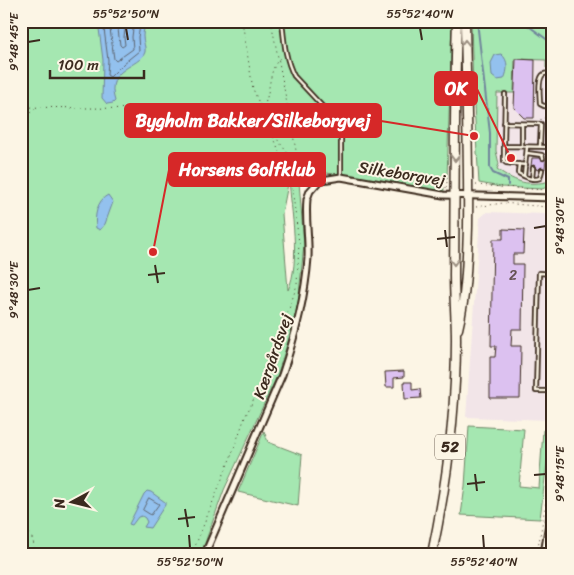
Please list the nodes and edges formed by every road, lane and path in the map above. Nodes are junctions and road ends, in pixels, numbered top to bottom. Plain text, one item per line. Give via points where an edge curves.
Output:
1 (242, 21) edge
2 (271, 21) edge
3 (282, 21) edge
4 (457, 21) edge
5 (465, 21) edge
6 (286, 54) junction
7 (278, 60) junction
8 (553, 74) edge
9 (505, 94) dead end
10 (21, 107) edge
11 (36, 107) junction
12 (553, 107) edge
13 (261, 110) junction
14 (553, 118) edge
15 (248, 121) junction
16 (504, 123) junction
17 (522, 124) junction
18 (541, 124) junction
19 (272, 134) junction
20 (21, 136) edge
21 (504, 146) junction
22 (522, 146) junction
23 (540, 146) junction
24 (527, 147) junction
25 (553, 147) edge
26 (527, 153) junction
27 (533, 154) junction
28 (534, 158) dead end
29 (543, 158) dead end
30 (519, 164) junction
31 (526, 165) junction
32 (299, 167) junction
33 (533, 168) dead end
34 (542, 170) dead end
35 (524, 176) junction
36 (341, 177) junction
37 (532, 179) junction
38 (318, 182) junction
39 (447, 182) dead end
40 (553, 184) edge
41 (468, 185) junction
42 (446, 189) dead end
43 (455, 196) junction
44 (468, 196) junction
45 (553, 198) edge
46 (468, 207) junction
47 (553, 213) edge
48 (553, 274) edge
49 (456, 339) junction
50 (553, 391) edge
51 (553, 437) edge
52 (553, 498) edge
53 (21, 521) edge
54 (33, 554) edge
55 (192, 554) edge
56 (205, 554) edge
57 (432, 554) edge
58 (537, 554) edge
59 (544, 554) edge

1 - 13 path via 253,89
2 - 7 path
3 - 6 lane, Silkeborgvej
4 -> 43 main road, Silkeborgvej / 52
41 -> 5 main road, Silkeborgvej / 52
6 - 7 path
6 - 36 lane, Silkeborgvej via 294,76 336,121 341,133
7 - 13 path
7 - 32 path
8 - 12 lane via 542,76 540,104
9 - 16 lane
10 - 11 path
11 - 15 path via 223,110
11 - 20 path via 29,114
13 - 15 path
13 - 19 path
14 - 18 path via 541,118
15 - 19 path
16 - 17 lane
16 - 21 lane
17 - 18 lane
17 - 22 lane
18 - 23 lane
19 - 32 path
19 - 55 path via 292,187 299,243 297,285
21 - 22 lane
21 - 30 lane via 504,162
22 - 24 lane
23 - 24 lane
23 - 25 lane
24 - 26 lane
26 - 27 lane
26 - 31 lane
27 - 28 lane
27 - 29 lane via 542,154
30 - 31 lane
30 - 35 lane via 518,173
31 - 35 lane
32 - 38 path
33 - 37 lane
34 - 37 lane via 540,178
35 - 37 lane
36 - 38 street
36 - 43 street, Silkeborgvej
38 - 56 street, Kærgårdsvej via 307,199 306,282 290,350
39 - 42 path
40 - 41 path via 544,190
41 - 44 main road, Silkeborgvej / 52
43 - 44 street, Silkeborgvej
43 -> 49 main road, Silkeborgvej / 52
44 - 45 street
44 - 46 main road, Silkeborgvej / 52
46 - 47 path via 503,203 547,207
46 - 49 main road, Silkeborgvej / 52 via 463,311
48 - 50 lane via 539,274 536,391
49 - 57 main road, Silkeborgvej / 52 via 451,436
51 - 58 path
52 - 59 street
53 - 54 path via 33,539

